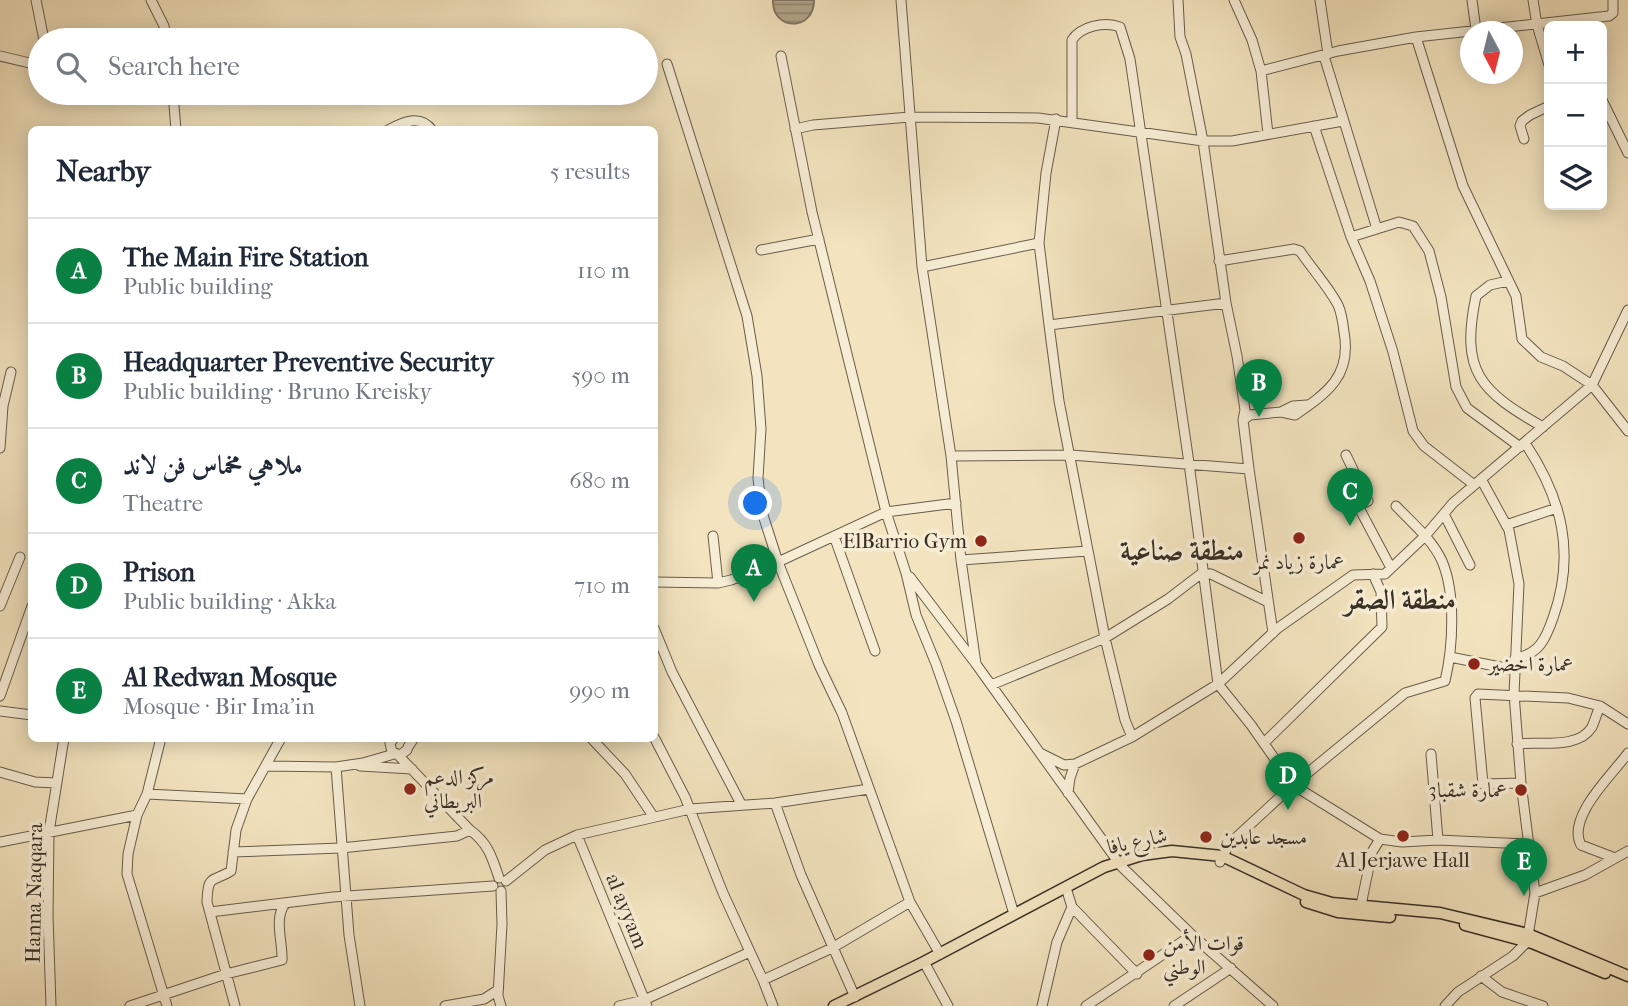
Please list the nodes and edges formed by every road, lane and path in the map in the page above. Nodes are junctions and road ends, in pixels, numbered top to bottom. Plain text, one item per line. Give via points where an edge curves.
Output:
1 (36, 0) edge
2 (151, 0) edge
3 (901, 0) edge
4 (1178, 0) edge
5 (1234, 0) edge
6 (1320, 0) edge
7 (1472, 0) edge
8 (1533, 0) edge
9 (1613, 0) edge
10 (1473, 21) edge
11 (1581, 21) edge
12 (1537, 25) junction
13 (1544, 25) edge
14 (1523, 26) edge
15 (42, 28) edge
16 (164, 28) edge
17 (1460, 32) edge
18 (1416, 37) junction
19 (1544, 48) edge
20 (1326, 55) junction
21 (0, 56) edge
22 (781, 56) dead end
23 (28, 63) edge
24 (667, 64) dead end
25 (1261, 71) junction
26 (174, 105) edge
27 (1544, 109) edge
28 (1607, 110) edge
29 (910, 117) junction
30 (1056, 119) junction
31 (1072, 121) junction
32 (1343, 121) junction
33 (176, 126) edge
34 (396, 126) edge
35 (429, 126) edge
36 (1314, 127) junction
37 (795, 129) junction
38 (1139, 131) junction
39 (1268, 134) junction
40 (1524, 139) dead end
41 (1203, 141) junction
42 (1628, 153) edge
43 (1377, 229) junction
44 (1351, 237) junction
45 (819, 239) junction
46 (1039, 243) junction
47 (761, 250) dead end
48 (1219, 261) junction
49 (922, 267) junction
50 (1508, 281) junction
51 (1226, 303) junction
52 (1628, 310) edge
53 (1167, 311) junction
54 (1049, 325) junction
55 (11, 372) dead end
56 (1592, 385) junction
57 (1251, 416) junction
58 (1543, 427) junction
59 (1628, 430) edge
60 (1523, 445) junction
61 (0, 448) edge
62 (1071, 455) junction
63 (1346, 455) dead end
64 (951, 456) junction
65 (1189, 463) junction
66 (1249, 469) junction
67 (1477, 482) junction
68 (956, 503) junction
69 (1395, 506) dead end
70 (1557, 508) junction
71 (886, 512) junction
72 (1444, 514) junction
73 (1506, 525) junction
74 (713, 536) dead end
75 (834, 536) junction
76 (1425, 536) junction
77 (1088, 551) junction
78 (20, 557) dead end
79 (961, 560) junction
80 (778, 562) junction
81 (1470, 565) dead end
82 (1391, 568) junction
83 (906, 573) junction
84 (1202, 573) junction
85 (1373, 574) junction
86 (658, 582) edge
87 (718, 583) junction
88 (1269, 605) junction
89 (0, 606) edge
90 (28, 617) edge
91 (1282, 626) junction
92 (1273, 633) junction
93 (658, 638) edge
94 (1105, 638) junction
95 (875, 651) dead end
96 (1450, 657) junction
97 (1515, 658) junction
98 (976, 664) junction
99 (1515, 670) junction
100 (1218, 684) junction
101 (990, 685) junction
102 (1514, 694) junction
103 (0, 696) edge
104 (1600, 706) junction
105 (0, 710) edge
106 (28, 714) edge
107 (1628, 724) edge
108 (1132, 737) junction
109 (63, 742) edge
110 (160, 742) edge
111 (279, 742) edge
112 (391, 742) edge
113 (392, 742) edge
114 (595, 742) edge
115 (656, 742) edge
116 (1264, 743) junction
117 (1517, 744) junction
118 (402, 749) edge
119 (1040, 753) junction
120 (1628, 753) edge
121 (1431, 754) dead end
122 (379, 758) junction
123 (1075, 764) junction
124 (351, 765) junction
125 (267, 766) junction
126 (336, 767) junction
127 (412, 769) junction
128 (0, 772) edge
129 (57, 783) junction
130 (1521, 783) junction
131 (1293, 785) junction
132 (869, 789) junction
133 (1068, 793) junction
134 (147, 794) junction
135 (247, 799) junction
136 (775, 803) junction
137 (741, 804) junction
138 (690, 809) junction
139 (136, 815) junction
140 (653, 816) junction
141 (470, 830) junction
142 (49, 832) junction
143 (577, 835) junction
144 (1380, 839) junction
145 (1438, 840) junction
146 (0, 842) edge
147 (1528, 844) junction
148 (341, 848) junction
149 (1628, 851) edge
150 (233, 852) junction
151 (1615, 858) junction
152 (1221, 859) junction
153 (1119, 864) junction
154 (500, 884) junction
155 (1067, 891) junction
156 (1535, 893) junction
157 (347, 898) junction
158 (910, 902) junction
159 (286, 903) junction
160 (1072, 907) junction
161 (1360, 911) junction
162 (210, 912) junction
163 (1014, 915) junction
164 (1192, 935) junction
165 (1528, 938) junction
166 (832, 948) junction
167 (750, 952) junction
168 (940, 954) junction
169 (926, 965) junction
170 (1231, 968) junction
171 (226, 974) junction
172 (1137, 974) junction
173 (1481, 976) junction
174 (1628, 976) edge
175 (762, 980) junction
176 (1628, 983) edge
177 (498, 990) junction
178 (164, 994) junction
179 (855, 997) junction
180 (484, 999) junction
181 (645, 1003) edge
182 (356, 1005) edge
183 (501, 1005) edge
184 (51, 1006) edge
185 (130, 1006) edge
186 (167, 1006) edge
187 (235, 1006) edge
188 (445, 1006) edge
189 (619, 1006) edge
190 (773, 1006) edge
191 (834, 1006) edge
192 (847, 1006) edge
193 (947, 1006) edge
194 (1042, 1006) edge
195 (1086, 1006) edge
196 (1174, 1006) edge
197 (1273, 1006) edge
198 (1445, 1006) edge
199 (1543, 1006) edge

1 - 15 street
2 - 16 street
3 - 29 street
4 - 41 street via 1180,37
5 - 25 street
6 - 20 street
7 - 10 street
8 - 12 street
9 - 11 street via 1609,16
12 - 13 street
12 - 14 street
12 - 19 street
17 - 18 street
18 - 20 street
18 - 50 street via 1464,186
20 - 25 street
20 - 32 street
21 - 23 street
22 - 37 street
24 - 80 street via 747,316 757,376 762,512
25 - 39 street
26 - 33 street
27 - 40 street via 1522,121
28 - 42 street
29 - 30 street
29 - 37 street
29 - 49 street
30 - 31 street
30 - 46 street via 1045,173
31 - 38 street
31 - 38 street via 1072,40 1086,28 1110,24 1120,27 1130,59
32 - 36 street
32 - 43 street
34 - 35 street via 416,120
36 - 39 street
36 - 44 street
37 - 45 street
38 - 41 street
38 - 53 street
39 - 41 street
41 - 48 street
43 - 44 street
43 - 60 street via 1399,222 1413,226 1429,251 1456,387 1467,408
44 - 67 street via 1391,345 1413,431 1424,446
45 - 47 street
45 - 71 street
46 - 49 street
46 - 54 street
48 - 51 street
48 - 57 street via 1300,251 1336,303 1346,341 1345,361 1327,392 1307,405
49 - 64 street
50 - 56 street via 1516,296 1526,344
50 - 58 street via 1490,285 1476,296 1473,361 1489,391
51 - 53 street
51 - 57 street
52 - 56 street
53 - 54 street
53 - 65 street
54 - 62 street
55 - 61 street
56 - 58 street
56 - 59 street
57 - 66 street
58 - 60 street
60 - 67 street
60 - 70 street via 1544,475
62 - 64 street
62 - 65 street
62 - 77 street
63 - 82 street via 1368,501 1358,506
64 - 68 street
65 - 66 street
65 - 84 street
66 - 88 street
67 - 72 street
67 - 73 street
68 - 71 street
68 - 79 street
69 - 76 street
70 - 73 street
70 - 97 street via 1566,552 1560,598 1542,644
71 - 75 street
71 - 83 street
72 - 76 street
72 - 81 street
73 - 97 street via 1519,584
74 - 87 street
75 - 80 street
75 - 95 street
76 - 82 street
76 - 96 street via 1442,562 1453,622
77 - 79 street
77 - 94 street
78 - 89 street
79 - 98 street
80 - 87 street
80 - 132 street
82 - 85 street via 1385,574
83 - 98 street
83 - 163 street
84 - 88 street
84 - 94 street
84 - 100 street
85 - 91 street via 1353,575
85 - 116 street via 1381,592 1382,627
86 - 87 street
88 - 91 street
88 - 92 street
90 - 103 street
91 - 92 street
92 - 100 street
93 - 137 street
94 - 101 street
94 - 108 street
96 - 99 street
96 - 131 street via 1445,681 1405,693
97 - 99 street
98 - 101 street
99 - 102 street
100 - 108 street
100 - 116 street
101 - 119 street
102 - 104 street via 1568,698
102 - 117 street
102 - 130 street via 1480,693 1475,698 1483,784
104 - 107 street
104 - 117 street via 1592,726 1575,740
105 - 106 street
108 - 123 street
109 - 129 street, Hanna Naqqara
110 - 134 street
111 - 125 street
112 - 122 street
113 - 118 street via 390,749
114 - 140 street via 625,774
115 - 138 street
116 - 131 street
117 - 130 street
118 - 122 street
118 - 127 street
119 - 123 street via 1064,765
119 - 133 street
120 - 151 street via 1587,804 1578,828 1581,845
121 - 145 street
122 - 124 street
123 - 133 street
124 - 126 street
124 - 127 street
125 - 126 street
125 - 135 street
126 - 148 street
127 - 141 street
128 - 129 street
129 - 142 street, Hanna Naqqara
130 - 147 street
131 - 144 street
131 - 152 street via 1229,844
132 - 136 street
132 - 158 street
133 - 153 street
134 - 135 street
134 - 139 street
135 - 150 street
136 - 137 street
136 - 166 street
137 - 138 street
138 - 140 street
138 - 167 street
139 - 142 street
139 - 178 street via 127,874
140 - 143 street
141 - 148 street via 457,836
141 - 154 street via 487,845
142 - 146 street
142 - 184 street, Hanna Naqqara
143 - 154 street via 545,850
143 - 181 street, al ayyam
144 - 145 street
144 - 161 street via 1372,852
145 - 147 street
147 - 156 street
148 - 150 street
148 - 157 street
149 - 151 street
150 - 162 street via 231,871 214,877 208,886
151 - 156 street via 1585,876
152 - 153 main road, شارع يافا via 1194,851 1172,851
152 - 161 main road, شارع يافا via 1304,895
153 - 155 main road, شارع يافا
153 - 163 main road, شارع يافا
153 - 164 street
154 - 157 street
154 - 177 street
155 - 160 street
155 - 169 main road, شارع يافا
156 - 165 street
157 - 159 street
157 - 182 street
158 - 166 street
158 - 168 street
159 - 162 street
159 - 171 street via 279,915 282,960
160 - 172 street
160 - 194 street via 1057,942
161 - 165 main road, شارع يافا via 1466,917
162 - 171 street
163 - 168 main road, شارع يافا
164 - 170 street
164 - 172 street
165 - 173 street via 1514,956
165 - 174 main road, شارع يافا
165 - 176 main road, شارع يافا
166 - 175 street
166 - 179 street
167 - 175 street
167 - 181 street
168 - 169 main road, شارع يافا
169 - 179 main road, شارع يافا
169 - 192 main road, شارع يافا
169 - 193 street
170 - 196 street
170 - 197 street
171 - 178 street
171 - 187 street
172 - 195 street
173 - 198 street
173 - 199 street via 1502,992
175 - 190 street
177 - 180 street
177 - 183 street
178 - 185 street
178 - 186 street
179 - 191 main road, شارع يافا
180 - 183 street
180 - 188 street
181 - 189 street

